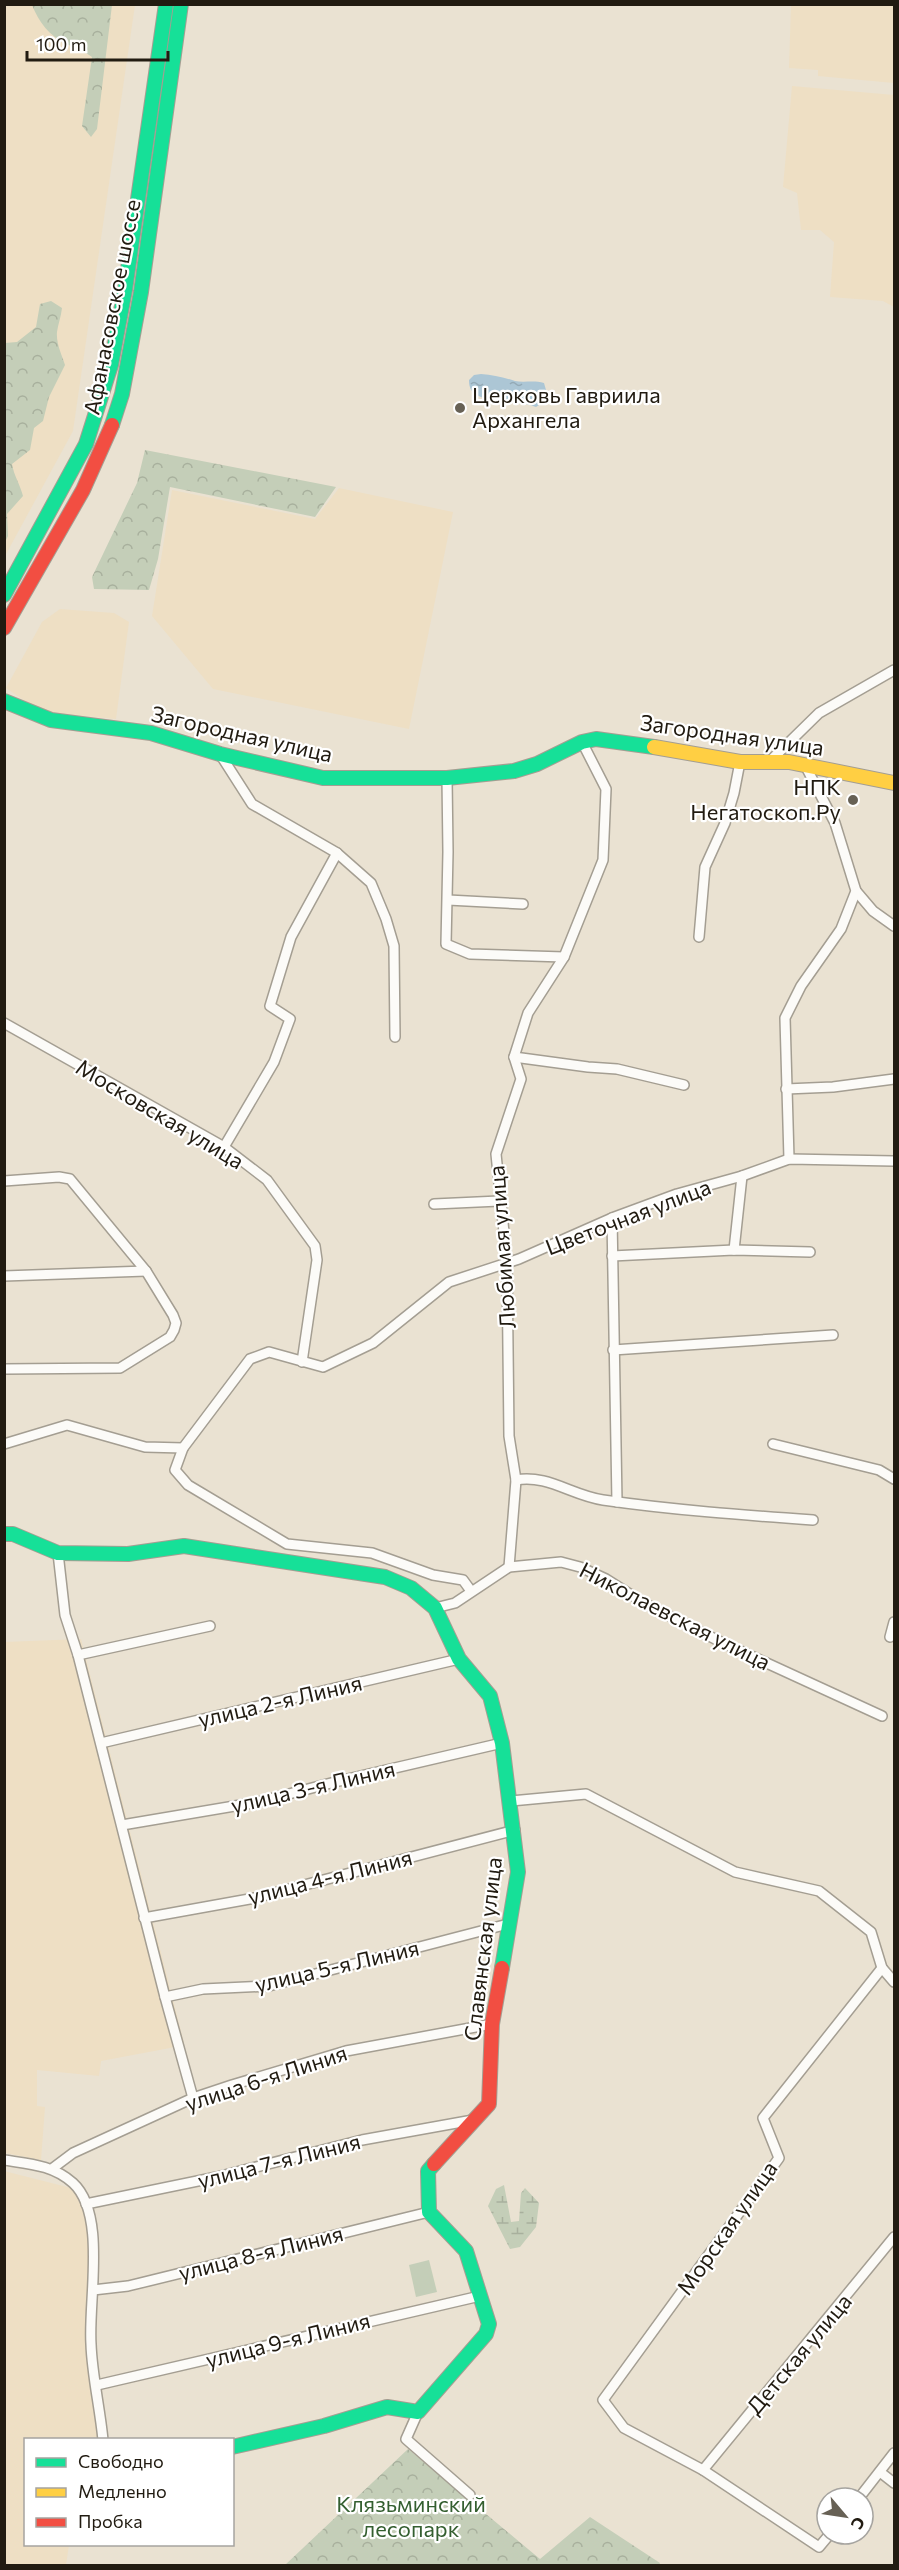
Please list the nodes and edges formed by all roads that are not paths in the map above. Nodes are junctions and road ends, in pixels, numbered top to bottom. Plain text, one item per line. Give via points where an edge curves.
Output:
1 (166, 4) edge
2 (181, 4) edge
3 (4, 595) edge
4 (4, 628) edge
5 (894, 670) edge
6 (4, 701) edge
7 (582, 742) junction
8 (220, 754) junction
9 (740, 762) junction
10 (769, 762) junction
11 (805, 765) junction
12 (447, 778) junction
13 (894, 783) edge
14 (337, 853) junction
15 (856, 891) junction
16 (448, 900) junction
17 (523, 904) dead end
18 (894, 926) edge
19 (699, 937) dead end
20 (564, 957) junction
21 (4, 1023) edge
22 (395, 1036) dead end
23 (514, 1057) junction
24 (894, 1079) edge
25 (684, 1086) dead end
26 (786, 1089) junction
27 (224, 1147) junction
28 (789, 1159) junction
29 (894, 1161) edge
30 (742, 1176) junction
31 (4, 1181) edge
32 (499, 1200) junction
33 (434, 1204) dead end
34 (612, 1218) junction
35 (734, 1250) junction
36 (810, 1252) dead end
37 (612, 1256) junction
38 (507, 1262) junction
39 (146, 1271) junction
40 (4, 1276) edge
41 (833, 1335) dead end
42 (614, 1350) junction
43 (302, 1362) junction
44 (4, 1369) edge
45 (4, 1444) edge
46 (773, 1444) dead end
47 (183, 1448) junction
48 (894, 1479) edge
49 (516, 1480) junction
50 (617, 1502) junction
51 (813, 1520) dead end
52 (4, 1534) edge
53 (58, 1552) junction
54 (509, 1567) junction
55 (471, 1591) junction
56 (435, 1608) junction
57 (894, 1622) edge
58 (210, 1626) dead end
59 (890, 1636) dead end
60 (78, 1655) junction
61 (459, 1659) junction
62 (882, 1716) dead end
63 (101, 1743) junction
64 (502, 1743) junction
65 (512, 1801) junction
66 (122, 1825) junction
67 (515, 1830) junction
68 (144, 1918) junction
69 (508, 1924) junction
70 (882, 1968) junction
71 (894, 1982) edge
72 (165, 1997) junction
73 (492, 2024) junction
74 (193, 2098) junction
75 (473, 2120) junction
76 (4, 2160) edge
77 (53, 2168) junction
78 (87, 2204) junction
79 (429, 2212) junction
80 (894, 2237) edge
81 (93, 2290) junction
82 (480, 2296) junction
83 (97, 2385) junction
84 (415, 2412) junction
85 (103, 2438) edge
86 (234, 2447) edge
87 (894, 2453) edge
88 (703, 2470) junction
89 (880, 2472) junction
90 (894, 2483) edge
91 (869, 2486) edge
92 (470, 2495) dead end
93 (815, 2544) edge

1 - 3 street, Афанасовское шоссе via 125,290 105,384 86,444
2 - 4 street, Афанасовское шоссе via 141,292 122,394 83,490
5 - 10 street via 819,713
6 - 8 street, Загородная улица via 51,720 151,733
7 - 9 street, Загородная улица via 621,741
7 - 12 street, Загородная улица via 514,771
7 - 20 street, Любимая улица via 606,789 603,860
8 - 12 street, Загородная улица via 323,778
8 - 14 street via 252,804
9 - 10 street, Загородная улица
9 - 19 street via 725,822 705,867
10 - 11 street, Загородная улица
11 - 13 street, Загородная улица
11 - 15 street via 835,823
12 - 16 street
14 - 22 street via 371,883 386,920 394,946
14 - 27 street via 291,937 270,1006 290,1019 274,1062
15 - 18 street via 873,911
15 - 26 street via 841,929 801,986 785,1018
16 - 17 street
16 - 20 street via 446,944 470,954
20 - 23 street, Любимая улица via 528,1013
21 - 27 street, Московская улица
23 - 25 street via 617,1069
23 - 32 street, Любимая улица via 521,1079 496,1154
24 - 26 street via 833,1088
26 - 28 street
27 - 43 street, Московская улица via 267,1180 315,1246 317,1260
28 - 29 street
28 - 30 street, Цветочная улица
30 - 34 street, Цветочная улица
30 - 35 street
31 - 39 street via 70,1179
32 - 33 street
32 - 38 street, Любимая улица
34 - 37 street
34 - 38 street, Цветочная улица
35 - 36 street
35 - 37 street
37 - 42 street
38 - 43 street, Цветочная улица via 449,1282 373,1342 323,1367
38 - 49 street, Любимая улица via 509,1436
39 - 40 street
39 - 44 street via 173,1314 176,1323 170,1337 120,1368
41 - 42 street
42 - 50 street
43 - 47 street, Цветочная улица via 269,1352 250,1359
45 - 47 street via 67,1425 145,1447
46 - 48 street via 879,1470
47 - 55 street via 176,1470 188,1485 287,1544 372,1553 433,1575 463,1580
49 - 50 street via 531,1477
49 - 54 street, Любимая улица
50 - 51 street
52 - 53 street, Славянская улица
53 - 56 street, Славянская улица via 128,1554 184,1546 385,1577 411,1588
53 - 60 street via 65,1615
54 - 55 street, Николаевская улица
54 - 62 street, Николаевская улица via 561,1562 580,1567 721,1642
55 - 56 street, Николаевская улица via 455,1603
56 - 61 street, Славянская улица
57 - 59 street
58 - 60 street
60 - 63 street
61 - 63 street, улица 2-я Линия
61 - 64 street, Славянская улица via 490,1696
63 - 66 street
64 - 65 street, Славянская улица
64 - 66 street, улица 3-я Линия via 258,1802
65 - 67 street, Славянская улица
65 - 70 street via 586,1794 735,1872 819,1891 871,1932
66 - 68 street
67 - 68 street, улица 4-я Линия via 255,1898
67 - 69 street, Славянская улица via 518,1872
68 - 72 street
69 - 72 street, улица 5-я Линия via 268,1986 203,1989
69 - 73 street, Славянская улица
70 - 71 street
70 - 88 street, Морская улица via 763,2118 779,2158 603,2400 624,2428
72 - 74 street
73 - 74 street, улица 6-я Линия via 346,2051
73 - 75 street, Славянская улица via 489,2104
74 - 77 street, улица 6-я Линия via 73,2153
75 - 78 street, улица 7-я Линия via 362,2140 217,2177
75 - 79 street, Славянская улица via 428,2171
76 - 77 street
77 - 78 street via 74,2184
78 - 81 street via 94,2242
79 - 81 street, улица 8-я Линия via 128,2286
79 - 82 street via 466,2251
80 - 88 street, Детская улица
81 - 83 street via 91,2343
82 - 83 street, улица 9-я Линия
82 - 84 street via 489,2324 486,2334
83 - 85 street
84 - 86 street via 387,2407
84 - 92 street via 406,2439
87 - 89 street
88 - 93 street
89 - 90 street
89 - 91 street

